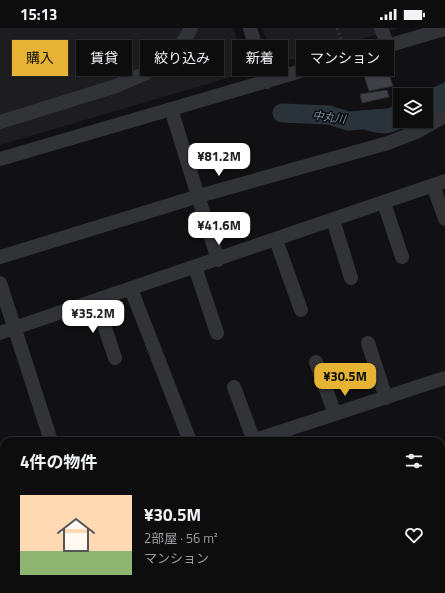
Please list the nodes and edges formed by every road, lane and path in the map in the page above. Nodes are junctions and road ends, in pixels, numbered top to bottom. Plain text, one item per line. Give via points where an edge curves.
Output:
1 (191, 28) edge
2 (250, 28) edge
3 (337, 28) edge
4 (381, 28) edge
5 (445, 29) edge
6 (341, 40) edge
7 (386, 40) edge
8 (394, 44) edge
9 (296, 73) edge
10 (267, 82) junction
11 (171, 109) junction
12 (445, 116) edge
13 (0, 122) edge
14 (0, 159) edge
15 (439, 183) edge
16 (199, 196) junction
17 (384, 203) junction
18 (445, 219) edge
19 (333, 220) junction
20 (276, 240) junction
21 (0, 257) edge
22 (402, 257) dead end
23 (218, 260) junction
24 (195, 267) junction
25 (352, 278) dead end
26 (0, 283) edge
27 (131, 289) junction
28 (96, 301) junction
29 (301, 310) dead end
30 (14, 328) junction
31 (0, 333) edge
32 (217, 333) dead end
33 (368, 343) dead end
34 (115, 358) dead end
35 (316, 362) dead end
36 (445, 378) edge
37 (234, 387) dead end
38 (386, 398) junction
39 (335, 414) junction
40 (51, 437) edge
41 (188, 437) edge
42 (252, 437) edge
43 (265, 437) edge

1 - 13 street via 184,41 170,56 146,73 116,86
2 - 10 street
3 - 6 path
4 - 7 street
5 - 8 street
9 - 10 street
10 - 11 street
11 - 14 street
11 - 16 street
12 - 16 street via 416,132 388,143
15 - 17 street
15 - 18 street
16 - 21 street
16 - 23 street
17 - 19 street
17 - 22 street
19 - 20 street
19 - 25 street
20 - 23 street
20 - 29 street
23 - 24 street
24 - 27 street
24 - 32 street
26 - 30 street
27 - 28 street
27 - 41 street
28 - 30 street
28 - 34 street
30 - 31 street
30 - 40 street
33 - 38 street
35 - 39 street
36 - 38 street
37 - 42 street
38 - 39 street
39 - 43 street

